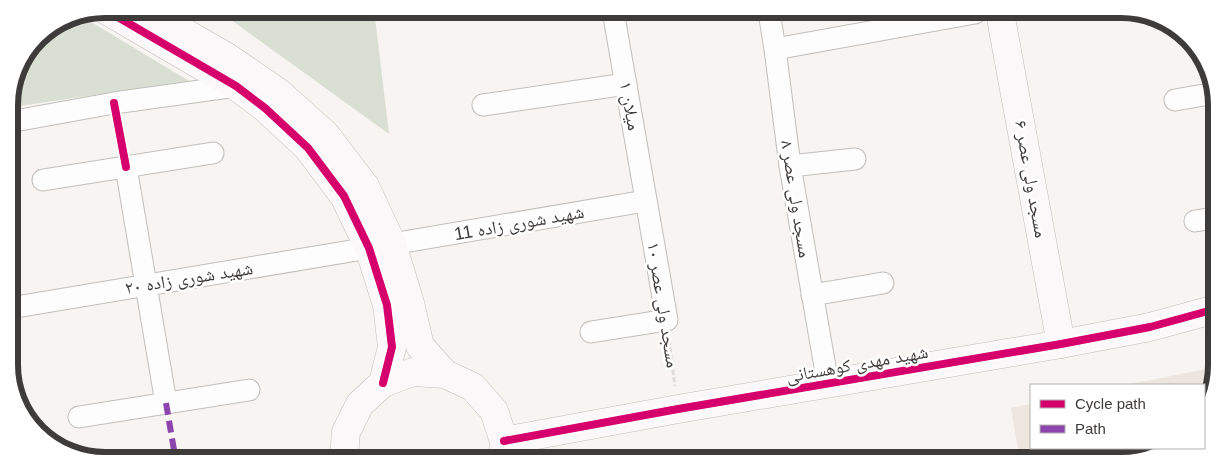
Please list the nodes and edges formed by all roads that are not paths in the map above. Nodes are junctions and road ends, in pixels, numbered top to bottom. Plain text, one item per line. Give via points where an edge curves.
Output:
1 (119, 18) edge
2 (160, 18) edge
3 (614, 18) edge
4 (770, 18) edge
5 (947, 18) edge
6 (1001, 18) edge
7 (775, 49) junction
8 (626, 84) junction
9 (236, 86) junction
10 (1207, 94) edge
11 (1175, 100) dead end
12 (483, 105) dead end
13 (18, 120) edge
14 (213, 153) dead end
15 (855, 159) dead end
16 (790, 166) junction
17 (126, 167) junction
18 (43, 180) dead end
19 (645, 201) junction
20 (381, 246) junction
21 (883, 283) dead end
22 (146, 285) junction
23 (812, 295) junction
24 (18, 307) edge
25 (1208, 311) edge
26 (591, 332) dead end
27 (1061, 344) junction
28 (445, 374) junction
29 (383, 383) junction
30 (828, 384) junction
31 (249, 390) dead end
32 (166, 403) junction
33 (79, 416) dead end
34 (504, 449) edge
35 (344, 452) edge

1 - 9 street
2 - 20 street via 228,57 278,92 325,134 365,186
3 - 8 street, میلان ۱
4 - 7 street, مسجد ولی عصر ۸
5 - 7 street
6 - 27 street, مسجد ولی عصر ۶
7 - 16 street, مسجد ولی عصر ۸
8 - 12 street
8 - 19 street, میلان ۱
9 - 13 street
9 - 20 street via 308,148
10 - 11 street
14 - 17 street
15 - 16 street
16 - 23 street, مسجد ولی عصر ۸
17 - 18 street
17 - 22 street
19 - 20 street, شهید شوری زاده 11
19 - 26 street, مسجد ولی عصر ۱۰ via 668,320
20 - 22 street, شهید شوری زاده ۲۰
20 - 28 street via 410,302 420,346
20 - 29 street via 392,346
21 - 23 street
22 - 24 street, شهید شوری زاده ۲۰
22 - 32 street
23 - 30 street, مسجد ولی عصر ۸
25 - 27 street, شهید مهدی کوهستانی via 1150,328
27 - 30 street, شهید مهدی کوهستانی
28 - 29 street via 413,372
28 - 34 street via 473,388 494,411
29 - 35 street via 360,404 346,432
30 - 34 street, شهید مهدی کوهستانی via 678,409
31 - 32 street
32 - 33 street

